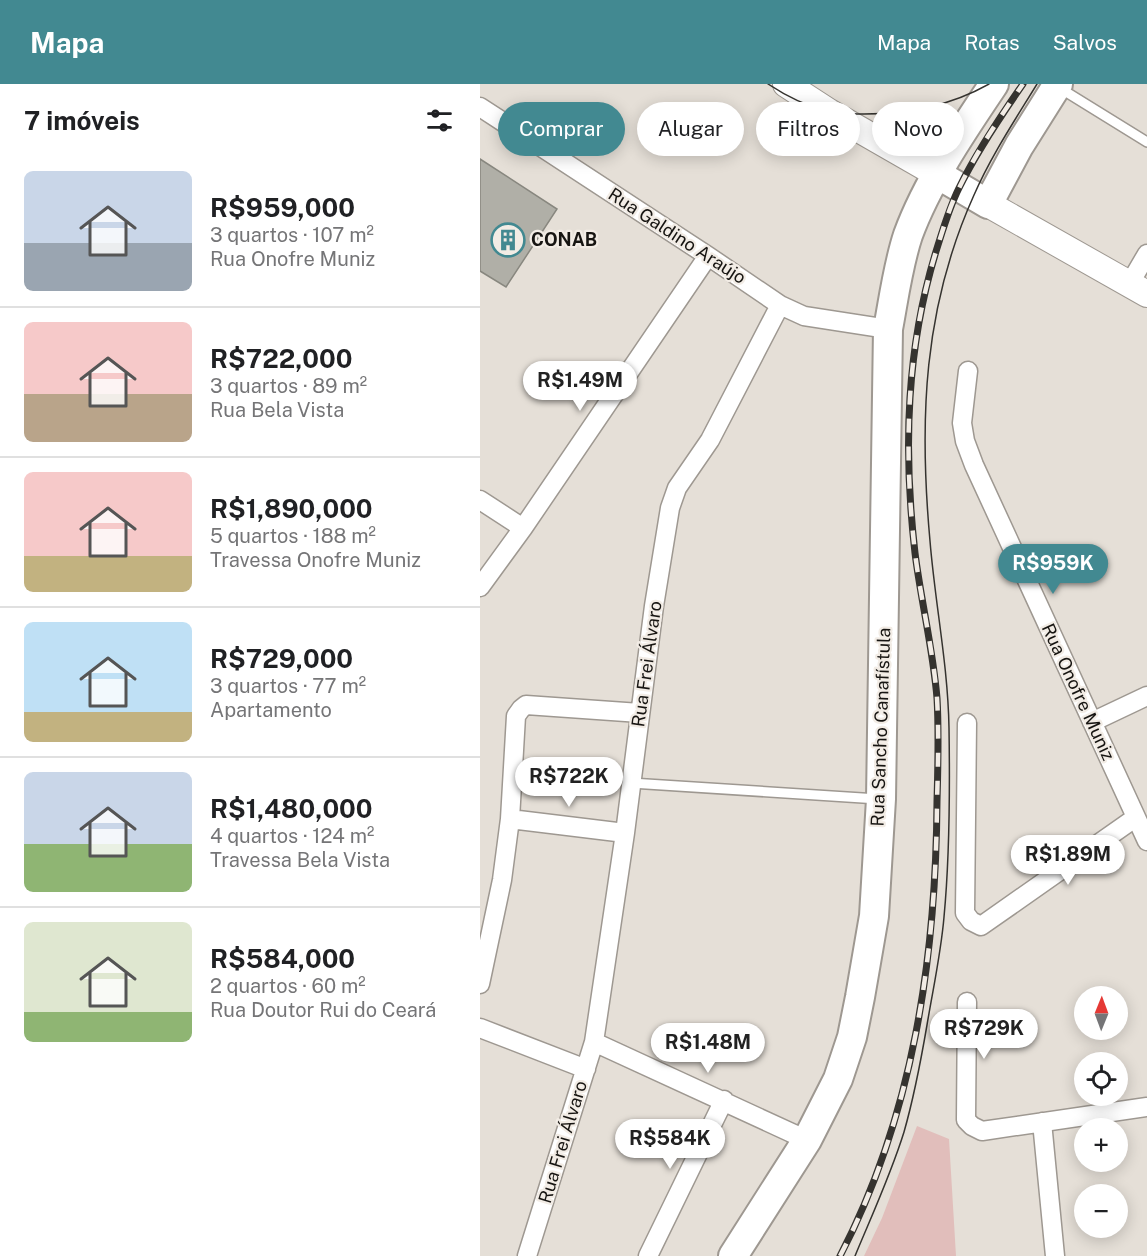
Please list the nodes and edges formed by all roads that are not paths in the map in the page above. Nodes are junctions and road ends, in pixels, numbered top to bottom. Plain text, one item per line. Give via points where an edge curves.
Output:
1 (786, 84) edge
2 (994, 84) edge
3 (1057, 85) edge
4 (480, 107) edge
5 (1147, 142) edge
6 (938, 174) junction
7 (988, 204) junction
8 (1147, 254) edge
9 (708, 256) junction
10 (1139, 288) edge
11 (780, 305) junction
12 (888, 329) junction
13 (968, 372) dead end
14 (480, 500) edge
15 (523, 528) junction
16 (480, 587) edge
17 (1147, 696) edge
18 (640, 713) junction
19 (1092, 722) junction
20 (967, 723) dead end
21 (631, 783) junction
22 (881, 799) junction
23 (1135, 818) junction
24 (510, 819) junction
25 (625, 833) junction
26 (1147, 842) edge
27 (480, 984) edge
28 (967, 1002) dead end
29 (480, 1028) edge
30 (594, 1042) junction
31 (586, 1068) junction
32 (724, 1100) junction
33 (1147, 1107) edge
34 (1042, 1122) junction
35 (807, 1140) junction
36 (527, 1256) edge
37 (648, 1256) edge
38 (733, 1256) edge
39 (1055, 1256) edge

1 - 6 main road
2 - 6 main road, Rua Sancho Canafístula
3 - 5 lane
3 - 7 main road
4 - 9 street, Rua Galdino Araújo
6 - 7 main road
6 - 12 main road, Rua Sancho Canafístula via 908,235
7 - 10 main road
8 - 10 street
9 - 11 street, Rua Galdino Araújo
9 - 15 street
11 - 12 street, Rua Galdino Araújo via 804,316
11 - 18 street, Rua Frei Álvaro via 710,440 677,488 670,508
12 - 22 main road, Rua Sancho Canafístula
13 - 19 street, Rua Onofre Muniz via 962,423 965,441
14 - 15 street
15 - 16 street
17 - 19 street
18 - 21 street, Rua Frei Álvaro
18 - 24 street via 526,705 520,709 516,716
19 - 23 street, Rua Onofre Muniz
20 - 23 street via 965,913 971,921 981,926
21 - 22 lane
21 - 25 street, Rua Frei Álvaro
22 - 35 main road, Rua Sancho Canafístula via 874,916 852,1037 838,1079
23 - 26 street, Rua Onofre Muniz
24 - 25 street
24 - 27 street via 502,880
25 - 30 street, Rua Frei Álvaro
28 - 34 street via 966,1120 982,1131
29 - 31 street
30 - 31 street, Rua Frei Álvaro
30 - 32 street
31 - 36 street, Rua Frei Álvaro
32 - 35 street
32 - 37 street
33 - 34 street
34 - 39 street
35 - 38 main road, Rua Sancho Canafístula

